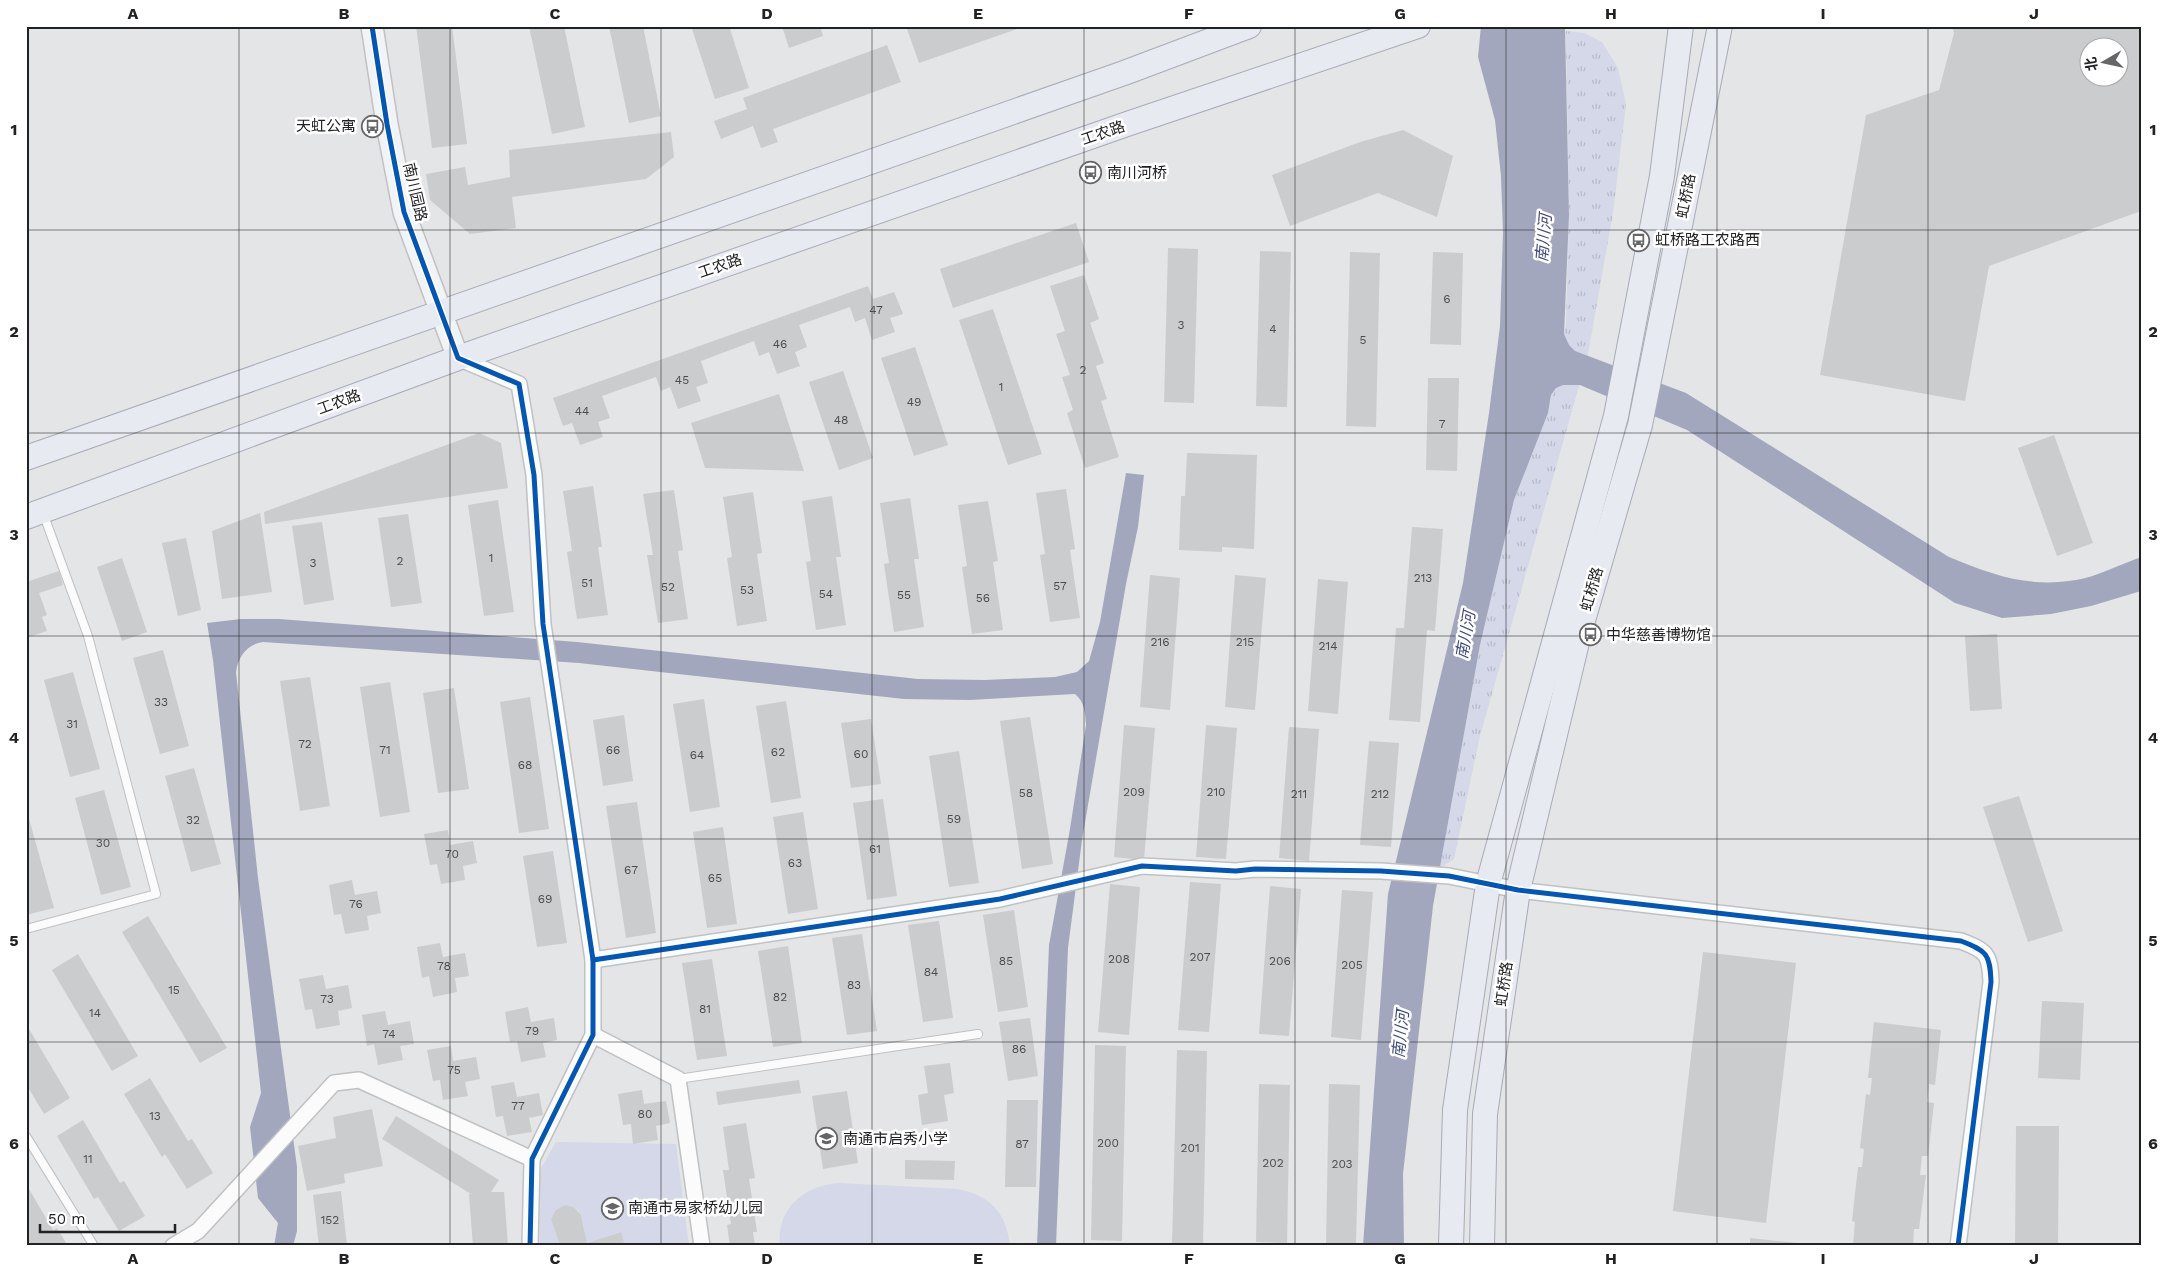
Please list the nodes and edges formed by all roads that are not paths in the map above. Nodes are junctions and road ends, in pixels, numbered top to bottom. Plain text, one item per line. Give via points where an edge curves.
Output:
1 (372, 26) edge
2 (1249, 26) edge
3 (1418, 26) edge
4 (1681, 26) edge
5 (1720, 26) edge
6 (440, 313) junction
7 (458, 358) junction
8 (26, 458) edge
9 (34, 514) edge
10 (1488, 884) junction
11 (1518, 890) junction
12 (26, 929) edge
13 (593, 960) junction
14 (978, 1034) dead end
15 (593, 1035) junction
16 (678, 1079) junction
17 (26, 1136) edge
18 (532, 1159) junction
19 (94, 1246) edge
20 (173, 1246) edge
21 (530, 1246) edge
22 (702, 1246) edge
23 (1452, 1246) edge
24 (1482, 1246) edge
25 (1958, 1246) edge

1 - 6 street, 南川园路 via 404,212
2 - 6 main road
3 - 7 main road, 工农路
4 - 10 main road, 虹桥路 via 1662,176 1616,416
5 - 11 main road, 虹桥路 via 1640,425 1579,634
6 - 7 street, 南川园路
6 - 8 main road
7 - 9 main road, 工农路
7 - 13 street via 519,384 534,475 544,631
9 - 12 lane via 88,636 156,894
10 - 11 street
10 - 13 street via 1449,876 1381,871 1236,871 1142,866 1000,900
10 - 23 main road, 虹桥路 via 1455,1110
11 - 24 main road, 虹桥路 via 1485,1114
11 - 25 street via 1961,941 1979,948 1990,962 1991,982
13 - 15 street
14 - 16 lane
15 - 16 street
15 - 18 street
16 - 22 street
17 - 19 lane
18 - 20 street via 359,1080 334,1084 198,1231
18 - 21 street

